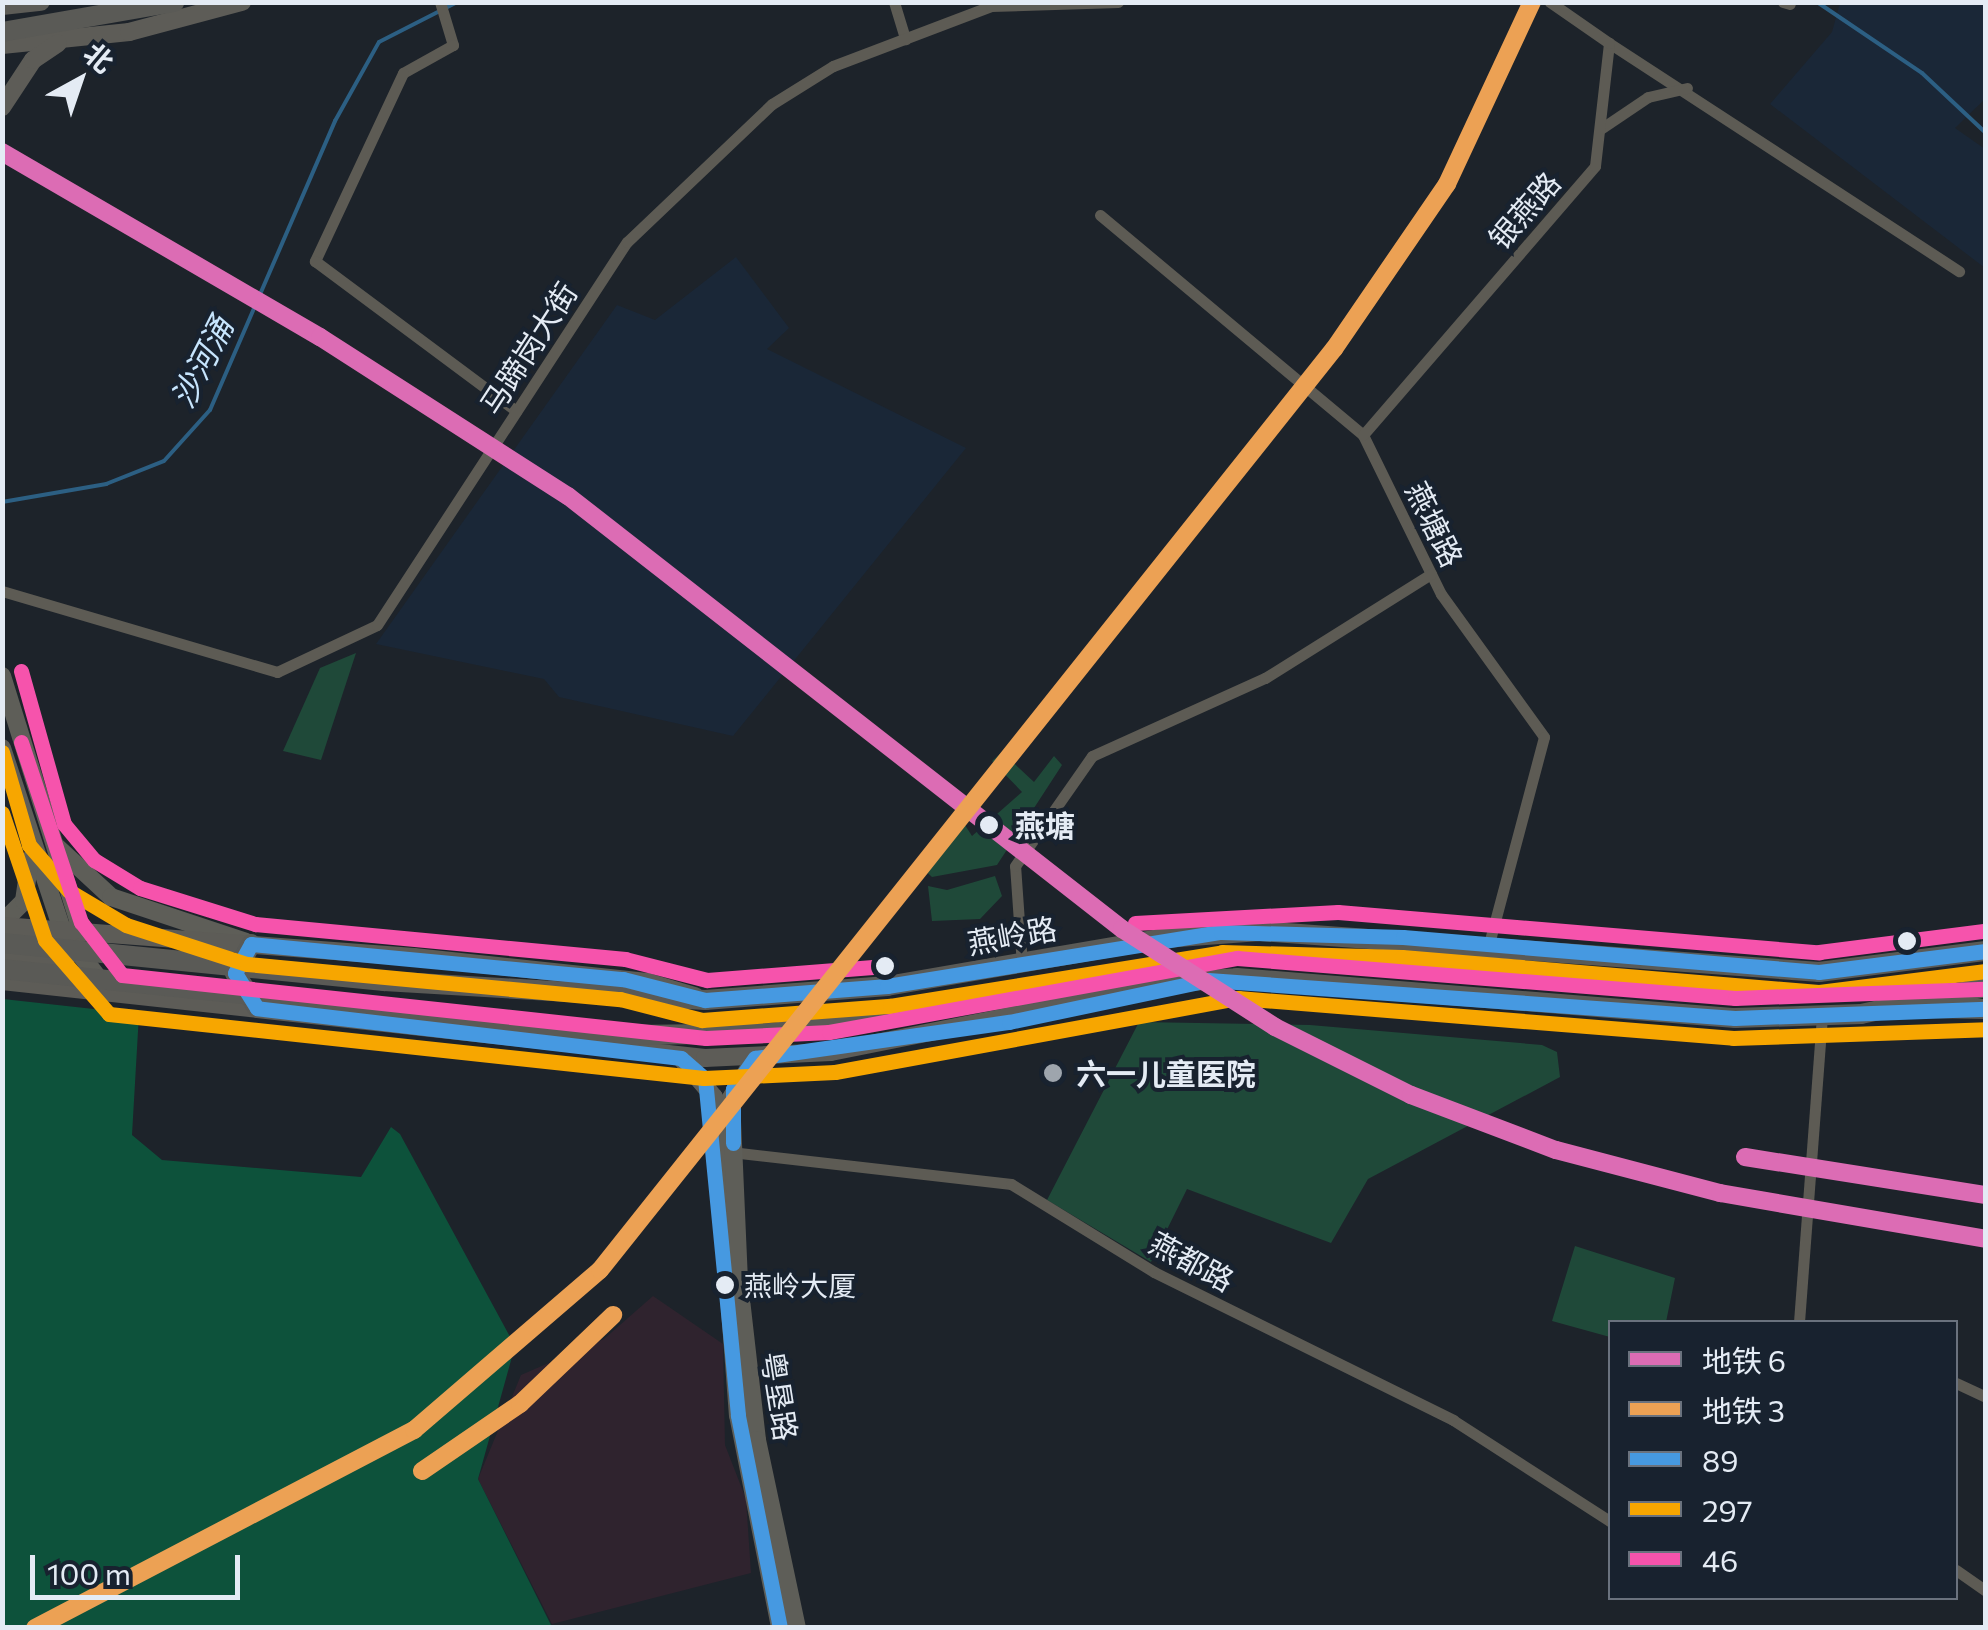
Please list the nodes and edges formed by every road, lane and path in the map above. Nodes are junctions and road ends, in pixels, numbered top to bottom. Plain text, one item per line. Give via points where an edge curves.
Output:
1 (41, 2) edge
2 (174, 2) edge
3 (242, 2) edge
4 (440, 2) edge
5 (894, 2) edge
6 (1118, 2) edge
7 (1550, 2) edge
8 (2, 6) edge
9 (2, 32) edge
10 (905, 39) junction
11 (58, 42) junction
12 (1609, 43) junction
13 (2, 45) edge
14 (1688, 88) junction
15 (2, 107) edge
16 (1602, 128) junction
17 (1100, 214) dead end
18 (1959, 271) dead end
19 (516, 412) junction
20 (1364, 435) junction
21 (1431, 574) junction
22 (2, 591) edge
23 (2, 676) edge
24 (2, 748) edge
25 (25, 829) junction
26 (46, 834) junction
27 (2, 925) edge
28 (73, 939) junction
29 (2, 943) edge
30 (1489, 943) junction
31 (251, 944) junction
32 (1986, 951) edge
33 (2, 954) edge
34 (1022, 965) junction
35 (2, 968) edge
36 (2, 981) edge
37 (1158, 986) junction
38 (1986, 987) edge
39 (111, 994) junction
40 (704, 1000) junction
41 (1910, 1006) junction
42 (256, 1008) junction
43 (1986, 1009) edge
44 (1822, 1017) junction
45 (681, 1058) junction
46 (755, 1058) junction
47 (725, 1151) junction
48 (1799, 1320) edge
49 (1958, 1384) edge
50 (1986, 1397) edge
51 (1608, 1520) edge
52 (1958, 1571) edge
53 (1986, 1591) edge
54 (780, 1628) edge
55 (797, 1628) edge

1 - 8 main road
2 - 9 highway
3 - 11 main road
4 - 19 street via 453,45 404,72 315,261
5 - 10 street
6 - 10 street, 马蹄岗大街 via 991,6
7 - 12 street
10 - 19 street, 马蹄岗大街 via 772,104 627,242
11 - 13 main road
11 - 15 main road via 33,60
12 - 14 street
12 - 16 street, 银燕路
14 - 16 street via 1648,98
14 - 18 street
16 - 20 street, 银燕路 via 1595,166
17 - 20 street, 燕塘路
19 - 22 street, 马蹄岗大街 via 378,625 276,672
20 - 21 street, 燕塘路
21 - 30 street, 燕塘路 via 1544,737
21 - 34 street via 1266,678 1092,756 1015,866
23 - 26 main road
24 - 25 main road
25 - 27 main road via 30,888
25 - 28 main road
26 - 28 main road
26 - 31 main road via 111,897
27 - 28 main road
28 - 31 main road, 燕岭路
28 - 33 main road via 63,959
28 - 39 main road
29 - 40 highway, 燕岭路, bridge via 384,981
30 - 32 highway, 燕岭路 via 1819,972
30 - 34 highway, 燕岭路 via 1221,932
31 - 40 main road, 燕岭路 via 623,979
31 - 42 highway via 235,973
34 - 40 highway, 燕岭路
35 - 37 highway, bridge via 634,1035 772,1033 1064,990
36 - 39 main road
37 - 44 highway via 1302,980 1643,1012
37 - 46 main road via 1009,1022
38 - 41 highway
39 - 42 main road
41 - 43 highway
41 - 44 highway
42 - 45 main road
44 - 48 street
45 - 46 main road
45 - 47 main road, 粤垦路 via 711,1088
46 - 47 main road, 粤垦路 via 731,1098
47 - 51 street, 燕都路 via 1011,1184 1154,1272 1453,1420
47 - 54 main road, 粤垦路 via 738,1415
47 - 55 main road, 粤垦路 via 750,1390
49 - 50 street
52 - 53 street

